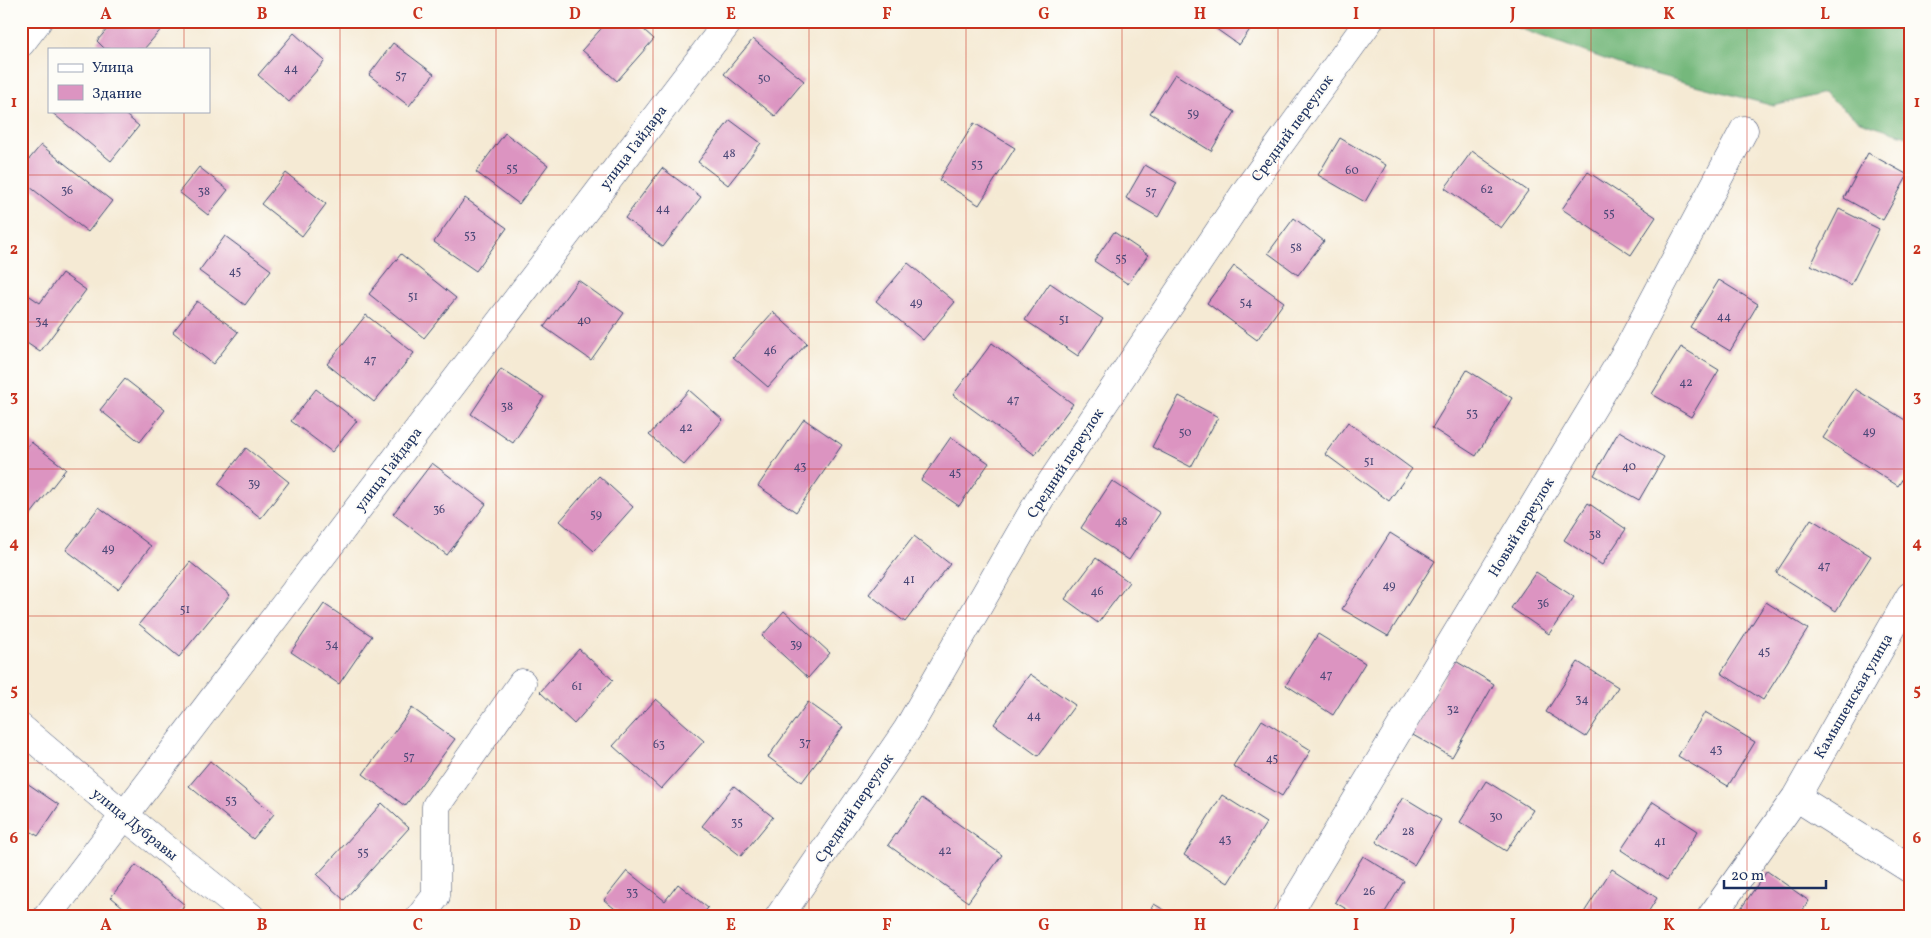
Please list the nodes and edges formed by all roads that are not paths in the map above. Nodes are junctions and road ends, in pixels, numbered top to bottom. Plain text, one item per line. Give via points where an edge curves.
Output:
1 (38, 21) edge
2 (729, 21) edge
3 (1369, 21) edge
4 (21, 43) edge
5 (1744, 130) dead end
6 (1910, 596) edge
7 (522, 683) dead end
8 (21, 728) edge
9 (1796, 796) junction
10 (125, 816) junction
11 (1910, 869) edge
12 (47, 917) edge
13 (251, 917) edge
14 (420, 917) edge
15 (779, 917) edge
16 (1286, 917) edge
17 (1711, 917) edge

1 - 4 street
2 - 10 street, улица Гайдара
3 - 15 street, Средний переулок via 1246,191 1040,499 907,730
5 - 16 street, Новый переулок via 1628,349
6 - 9 street, Камышенская улица
7 - 14 street via 436,806 436,896
8 - 10 street, улица Дубравы
9 - 11 street
9 - 17 street, Камышенская улица
10 - 12 street, улица Гайдара
10 - 13 street, улица Дубравы

